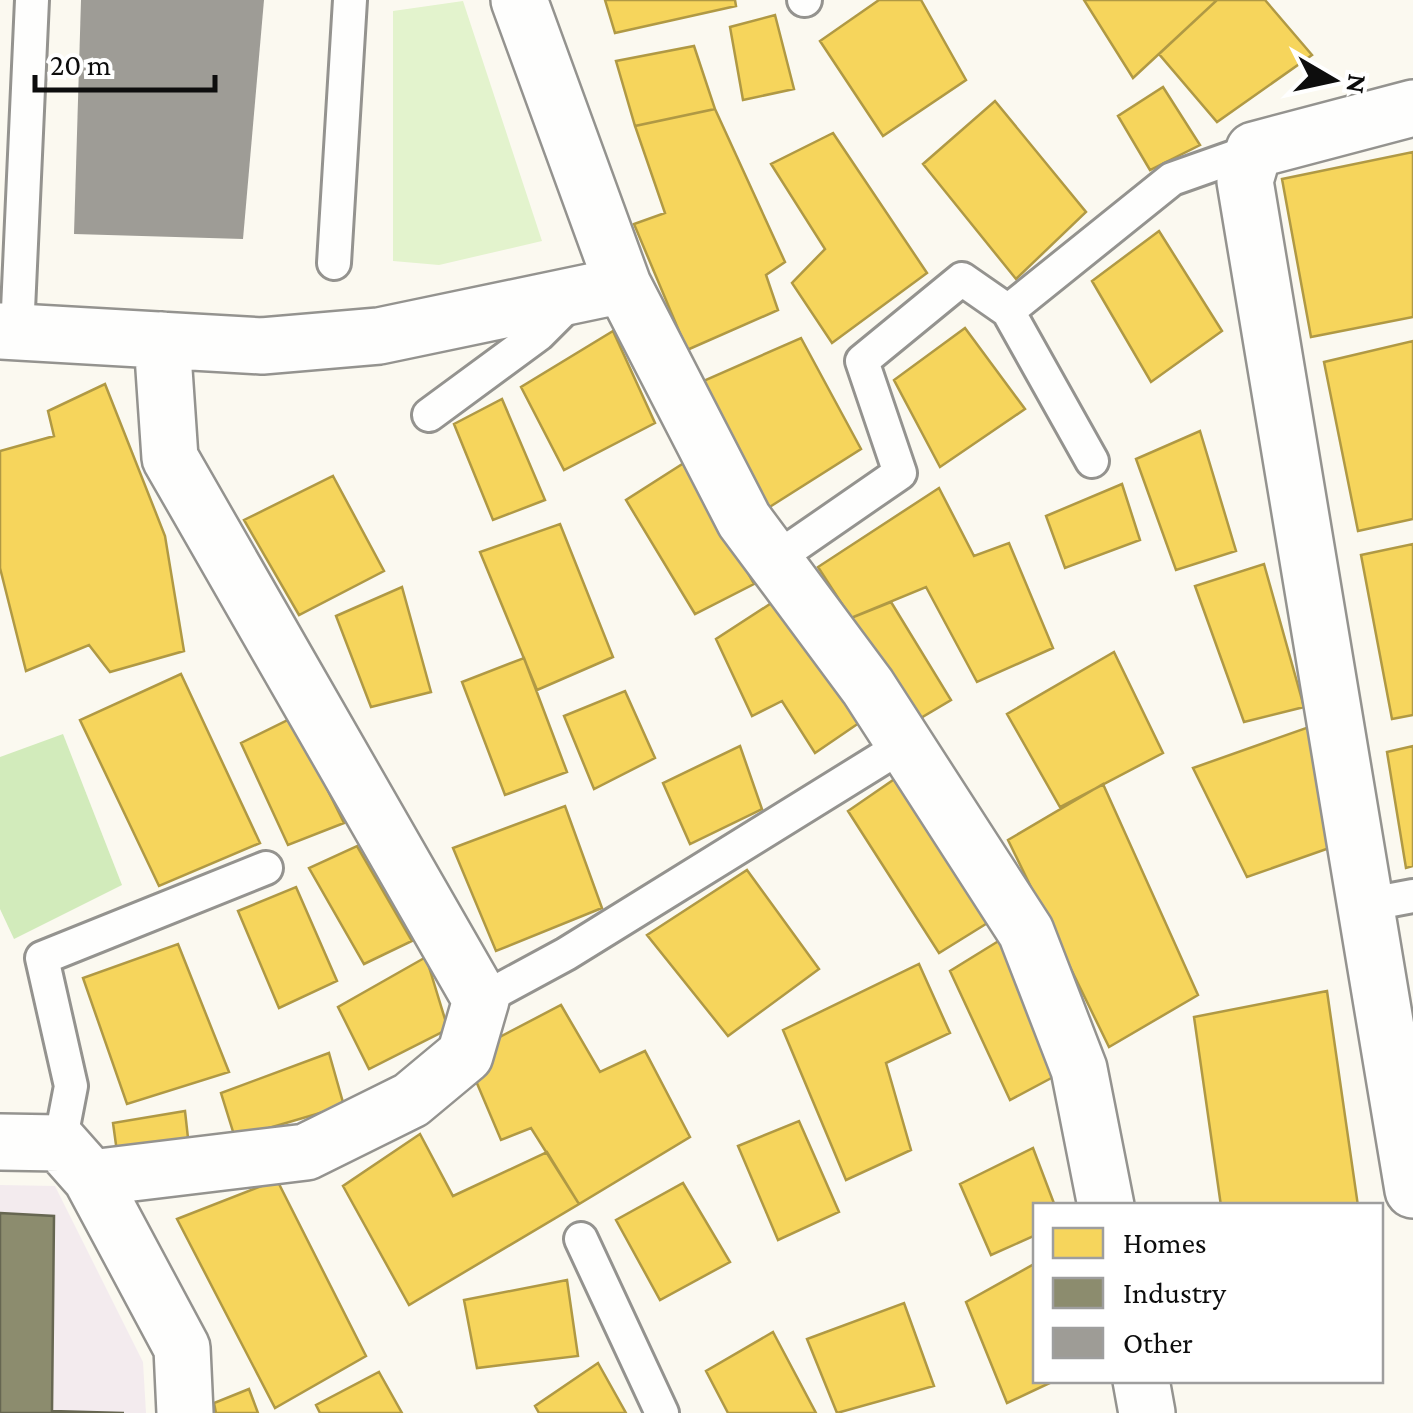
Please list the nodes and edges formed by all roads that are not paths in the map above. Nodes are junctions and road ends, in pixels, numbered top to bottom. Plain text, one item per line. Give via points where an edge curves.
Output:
1 (32, 0) edge
2 (350, 0) edge
3 (519, 0) edge
4 (1413, 108) edge
5 (1254, 150) junction
6 (334, 263) dead end
7 (601, 289) junction
8 (1008, 311) junction
9 (8, 331) edge
10 (162, 340) junction
11 (429, 414) dead end
12 (1092, 461) dead end
13 (774, 560) junction
14 (905, 744) junction
15 (266, 868) dead end
16 (1389, 900) edge
17 (481, 1000) junction
18 (0, 1142) edge
19 (76, 1160) junction
20 (1413, 1190) edge
21 (1105, 1203) edge
22 (581, 1239) dead end
23 (1142, 1383) edge
24 (185, 1413) edge
25 (662, 1413) edge
26 (1147, 1413) edge

1 - 9 lane
2 - 6 lane
3 - 7 street
4 - 5 street
5 - 8 lane via 1172,179
5 - 16 street via 1245,182
7 - 10 street via 379,336 262,346
7 - 11 lane
7 - 13 street
8 - 12 lane
8 - 13 lane via 962,279 862,361 900,474
9 - 10 street
10 - 17 street via 170,458
13 - 14 street
14 - 17 lane
14 - 21 street via 1026,932 1079,1069
15 - 19 lane via 42,958 71,1086
16 - 20 street
17 - 19 street via 465,1056 411,1100 306,1152
18 - 19 street
19 - 24 street via 182,1348
22 - 25 lane
23 - 26 street

